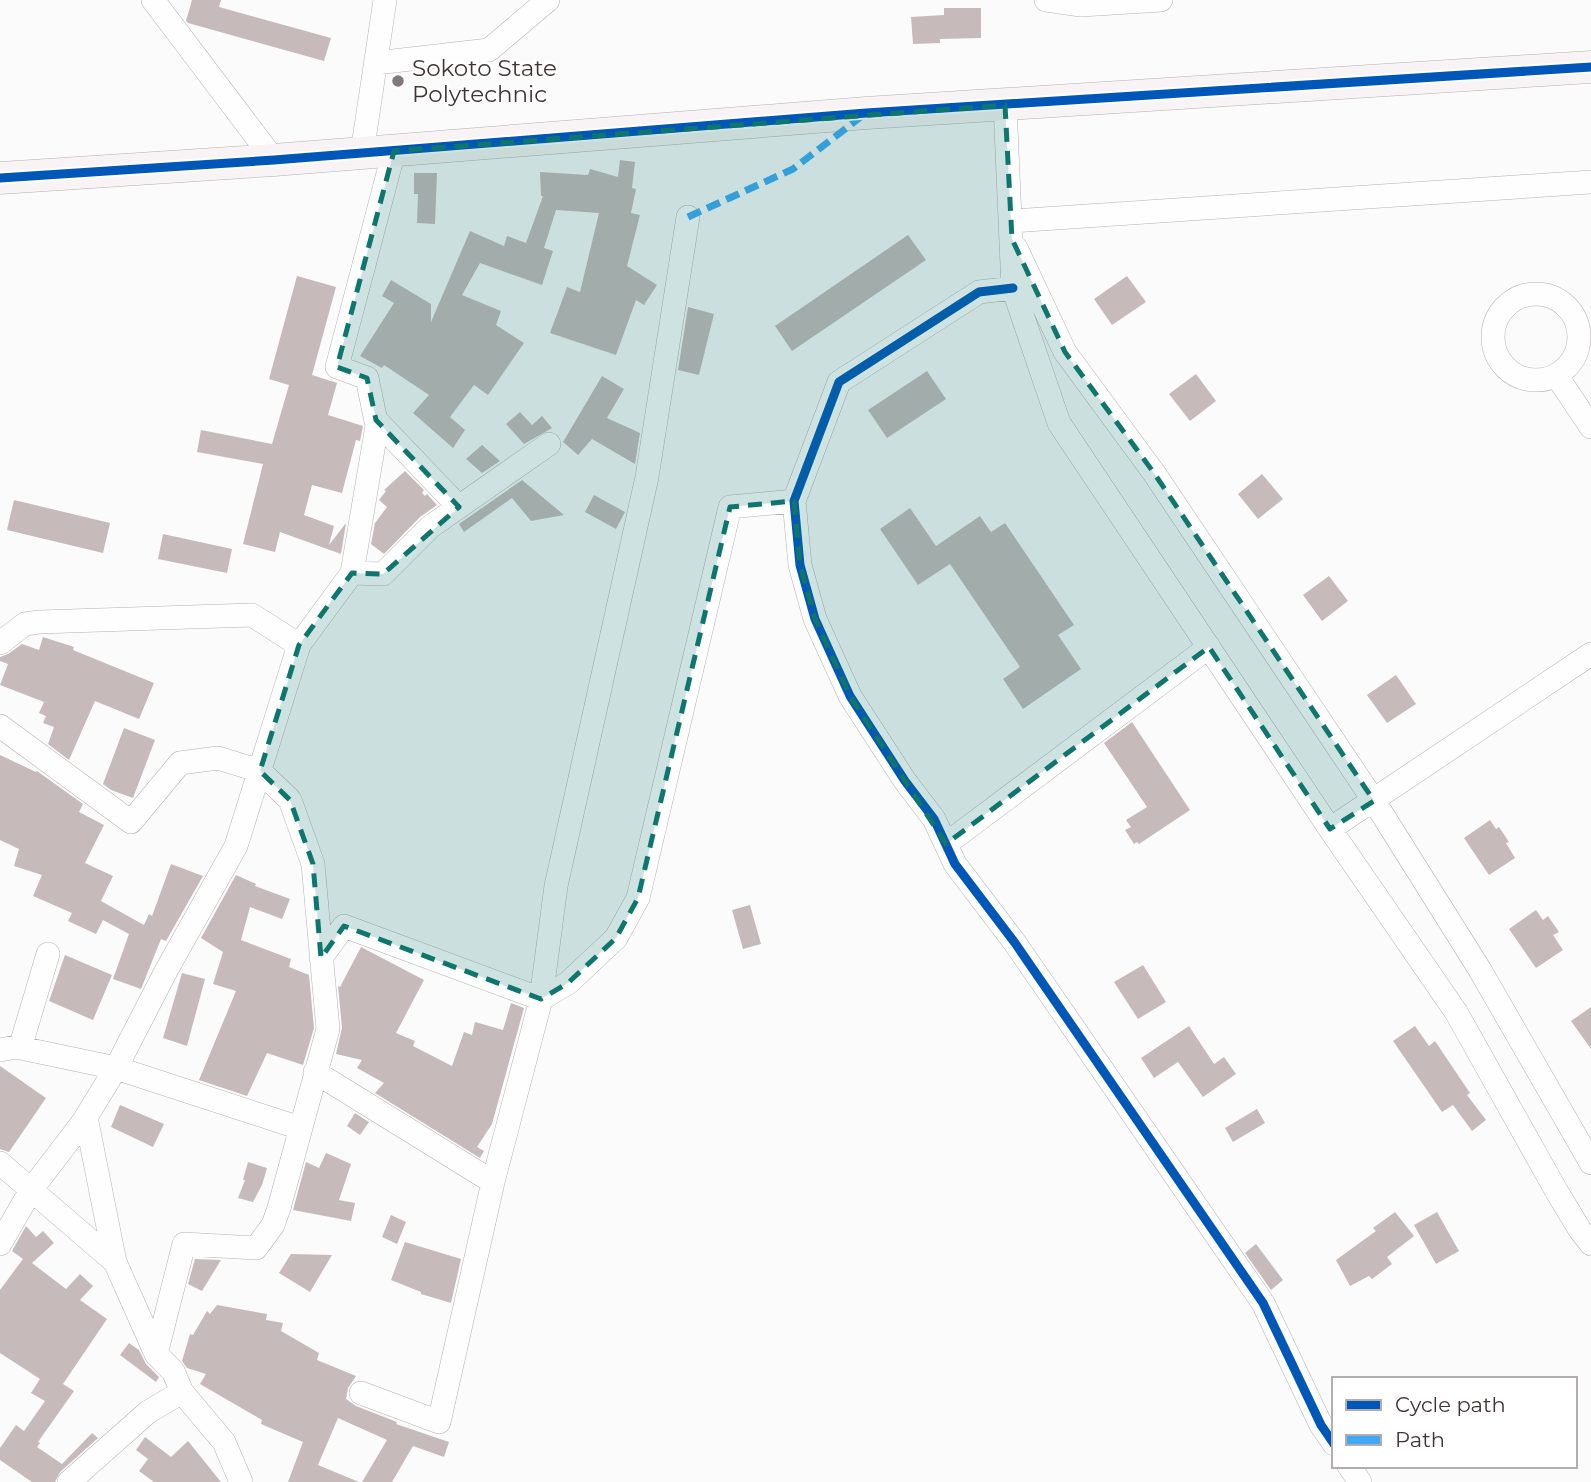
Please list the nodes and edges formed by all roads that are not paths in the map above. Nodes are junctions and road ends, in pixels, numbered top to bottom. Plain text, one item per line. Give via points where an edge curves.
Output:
1 (153, 0) edge
2 (385, 0) edge
3 (548, 0) edge
4 (1045, 0) edge
5 (1161, 0) edge
6 (376, 63) junction
7 (1591, 67) edge
8 (1528, 72) junction
9 (1591, 75) edge
10 (1005, 105) junction
11 (394, 151) junction
12 (362, 153) junction
13 (274, 160) junction
14 (0, 178) edge
15 (1591, 182) edge
16 (688, 217) dead end
17 (1011, 230) junction
18 (1013, 288) junction
19 (1556, 375) dead end
20 (376, 420) junction
21 (1591, 427) edge
22 (549, 444) dead end
23 (794, 501) junction
24 (458, 507) junction
25 (352, 573) junction
26 (0, 643) edge
27 (299, 645) junction
28 (1209, 648) junction
29 (1591, 654) edge
30 (0, 726) edge
31 (260, 771) junction
32 (1374, 802) junction
33 (1330, 829) junction
34 (946, 845) junction
35 (48, 954) dead end
36 (321, 958) junction
37 (541, 999) junction
38 (10, 1049) edge
39 (116, 1068) junction
40 (315, 1072) junction
41 (86, 1116) junction
42 (300, 1128) junction
43 (0, 1163) edge
44 (1591, 1163) edge
45 (493, 1182) junction
46 (31, 1190) junction
47 (0, 1244) edge
48 (1591, 1244) edge
49 (115, 1262) junction
50 (156, 1354) junction
51 (183, 1392) junction
52 (361, 1393) dead end
53 (1332, 1441) edge
54 (69, 1482) edge
55 (241, 1482) edge

1 - 13 street
2 - 6 street
3 - 6 street via 489,50
4 - 5 street via 1081,5
6 - 12 street
7 - 8 street
8 - 9 street
8 - 10 street
10 - 11 street
10 - 17 street
11 - 12 street
11 - 20 street via 337,367 367,378
12 - 13 street
13 - 14 street
15 - 17 street
16 - 37 street via 647,477 556,886
17 - 18 street
17 - 32 street via 1065,352 1154,473
18 - 23 street via 979,292 839,382
18 - 28 street via 1059,423
19 - 21 street
20 - 24 street
20 - 25 street
22 - 24 street
23 - 34 street via 800,565 815,619 850,696
23 - 37 street via 730,507 638,898 616,938 568,982
24 - 25 street via 430,527 383,574
25 - 27 street
26 - 27 street via 25,624 39,622 252,615
27 - 31 street
28 - 33 street
28 - 34 street
29 - 32 street
30 - 31 street via 131,822 180,763 218,758
31 - 36 street via 289,800 313,864
31 - 39 street via 236,846
32 - 33 street
32 - 44 street via 1480,970
33 - 48 street via 1456,1012
34 - 53 street via 1263,1303
35 - 38 street
36 - 37 street via 344,926
36 - 40 street via 328,1029
37 - 45 street
38 - 39 street
39 - 41 street
39 - 42 street
40 - 42 street
40 - 45 street
41 - 46 street
41 - 49 street
42 - 50 street via 274,1225 256,1248 184,1244
43 - 46 street
45 - 52 street via 439,1422
46 - 47 street
46 - 49 street
49 - 50 street
50 - 51 street via 173,1371
51 - 54 street via 148,1412
51 - 55 street via 224,1442

